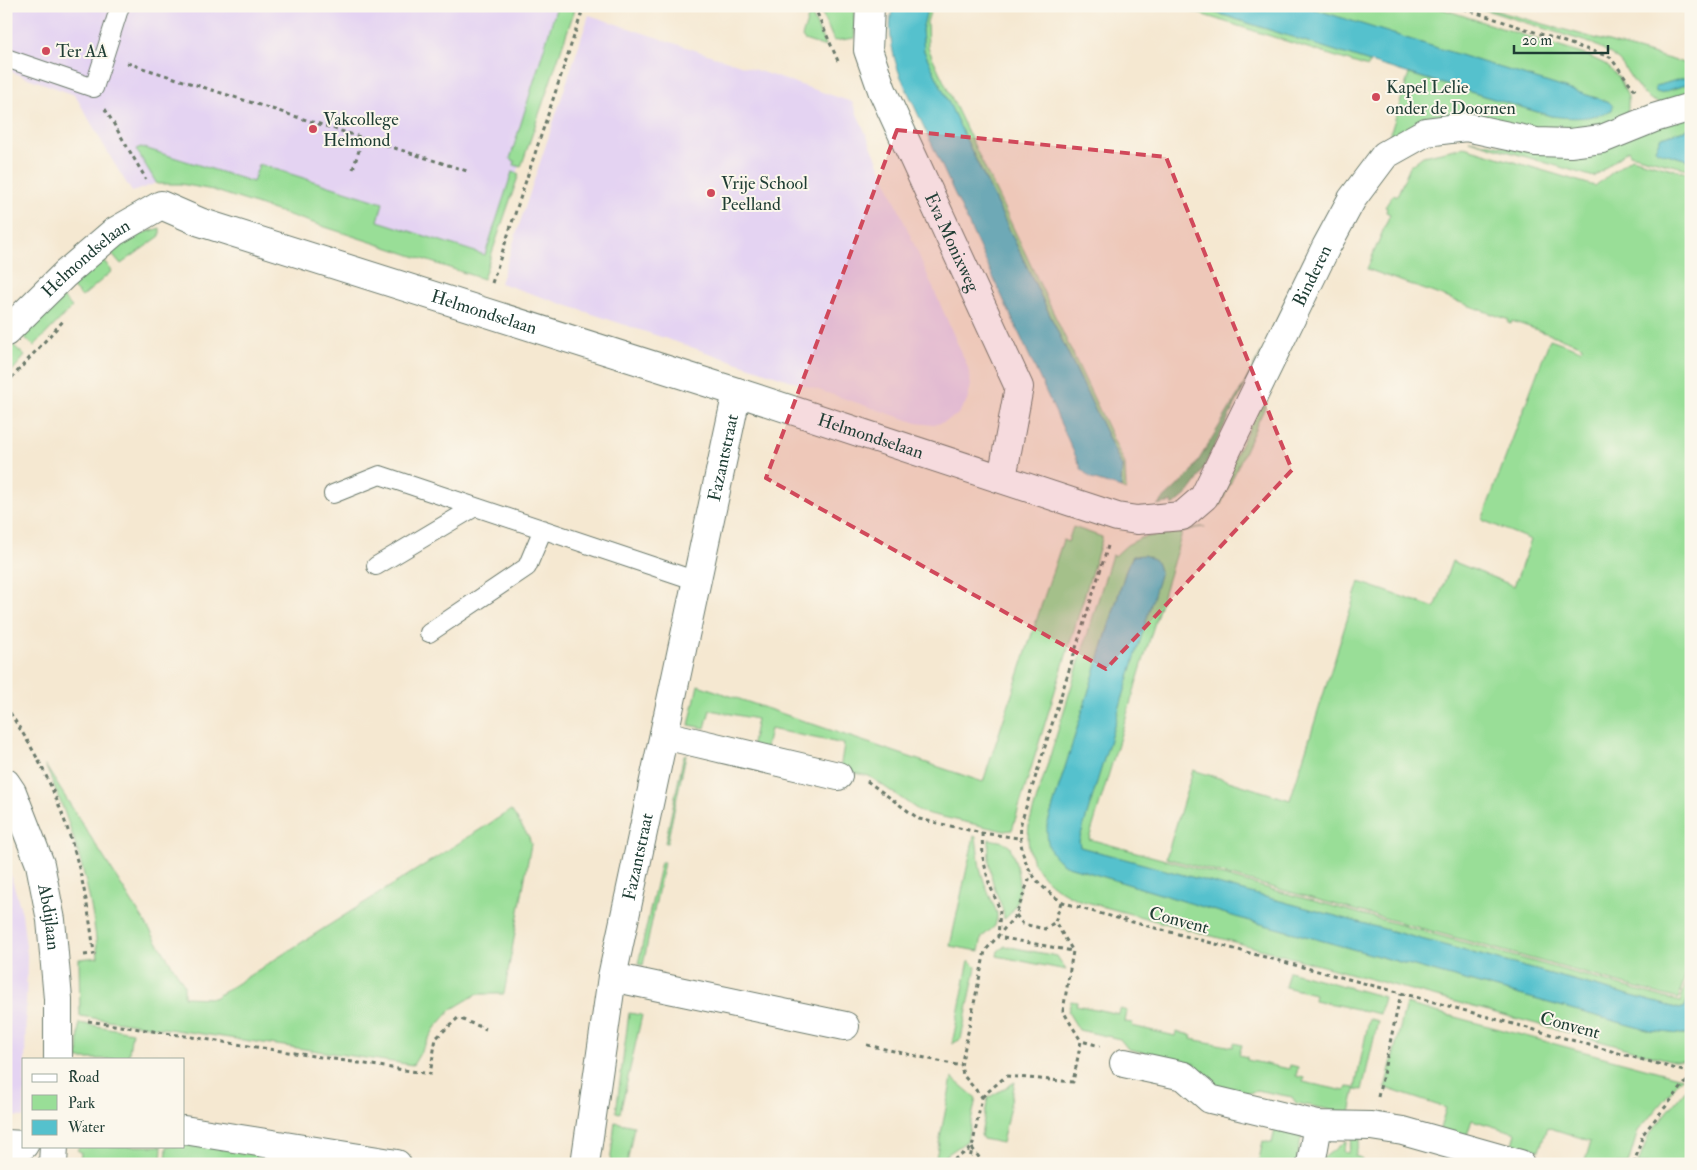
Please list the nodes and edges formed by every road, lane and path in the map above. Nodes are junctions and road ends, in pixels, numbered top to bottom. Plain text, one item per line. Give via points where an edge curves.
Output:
1 (120, 6) edge
2 (584, 6) edge
3 (870, 6) edge
4 (1456, 6) edge
5 (105, 56) junction
6 (6, 58) edge
7 (94, 88) junction
8 (1691, 107) edge
9 (1654, 118) junction
10 (363, 138) junction
11 (353, 169) dead end
12 (467, 171) dead end
13 (161, 205) junction
14 (482, 311) junction
15 (66, 318) dead end
16 (6, 332) edge
17 (6, 384) edge
18 (737, 392) junction
19 (1002, 478) junction
20 (333, 494) dead end
21 (475, 507) junction
22 (1117, 516) junction
23 (543, 529) junction
24 (376, 566) dead end
25 (697, 581) junction
26 (429, 633) dead end
27 (664, 735) junction
28 (838, 776) joint
29 (6, 783) edge
30 (982, 833) junction
31 (1020, 838) junction
32 (1031, 874) junction
33 (1062, 901) junction
34 (1016, 915) junction
35 (1055, 922) junction
36 (998, 937) junction
37 (1073, 951) junction
38 (612, 977) junction
39 (1401, 993) junction
40 (58, 1016) junction
41 (845, 1026) joint
42 (486, 1029) dead end
43 (1081, 1041) junction
44 (58, 1058) edge
45 (1124, 1064) joint
46 (961, 1066) junction
47 (1691, 1074) edge
48 (982, 1096) junction
49 (1318, 1125) junction
50 (1371, 1126) junction
51 (185, 1130) edge
52 (6, 1144) edge
53 (22, 1145) edge
54 (54, 1148) edge
55 (972, 1148) junction
56 (53, 1164) edge
57 (397, 1164) edge
58 (585, 1164) edge
59 (947, 1164) edge
60 (969, 1164) edge
61 (984, 1164) edge
62 (1311, 1164) edge
63 (1520, 1164) edge
64 (1634, 1164) edge

1 - 5 lane
2 - 14 path
3 - 19 street, Eva Monixweg via 868,50 882,90 1019,387
4 - 9 path via 1610,57
5 - 7 lane
5 - 10 path
6 - 7 lane
7 - 13 path
8 - 9 street, Binderen
9 - 22 street, Binderen via 1602,139 1570,143 1536,142 1466,126 1426,132 1385,154 1352,199 1326,247 1204,497 1182,516 1137,520
10 - 11 path
10 - 12 path
13 - 14 street, Helmondselaan via 200,222
13 - 16 street, Helmondselaan via 114,232
14 - 18 street, Helmondselaan
15 - 17 path
18 - 19 street, Helmondselaan
18 - 25 street, Fazantstraat
19 - 22 street, Binderen
20 - 21 lane via 380,475
21 - 23 lane
21 - 24 lane
22 - 31 path, Convent via 1021,823
23 - 25 lane
23 - 26 lane via 527,567
25 - 27 street, Fazantstraat
27 - 28 street
27 - 38 street, Fazantstraat
28 - 30 path via 867,781 919,819
29 - 40 street, Abdijlaan via 40,864 51,920
30 - 31 path
30 - 36 path via 988,883 1000,910
31 - 32 path, Convent via 1023,859
32 - 33 path, Convent
32 - 34 path
33 - 35 path
33 - 39 path, Convent
34 - 35 path via 1023,924 1046,929
34 - 36 path
35 - 37 path
36 - 37 path
36 - 46 path via 985,952
37 - 43 path via 1062,1011
38 - 41 street
38 - 58 street, Fazantstraat
39 - 47 path, Convent
39 - 50 path
40 - 42 path via 430,1074 436,1038 458,1018
40 - 44 street, Abdijlaan
41 - 46 path via 843,1039
43 - 45 path via 1115,1050
43 - 48 path via 1072,1082 1006,1076
45 - 49 street via 1184,1076 1210,1099
46 - 48 path via 963,1075
47 - 64 path via 1643,1134
48 - 55 path
49 - 50 street
49 - 62 street
50 - 63 street via 1403,1131
51 - 57 street
52 - 53 street
54 - 56 street
55 - 59 path
55 - 60 path
55 - 61 path

